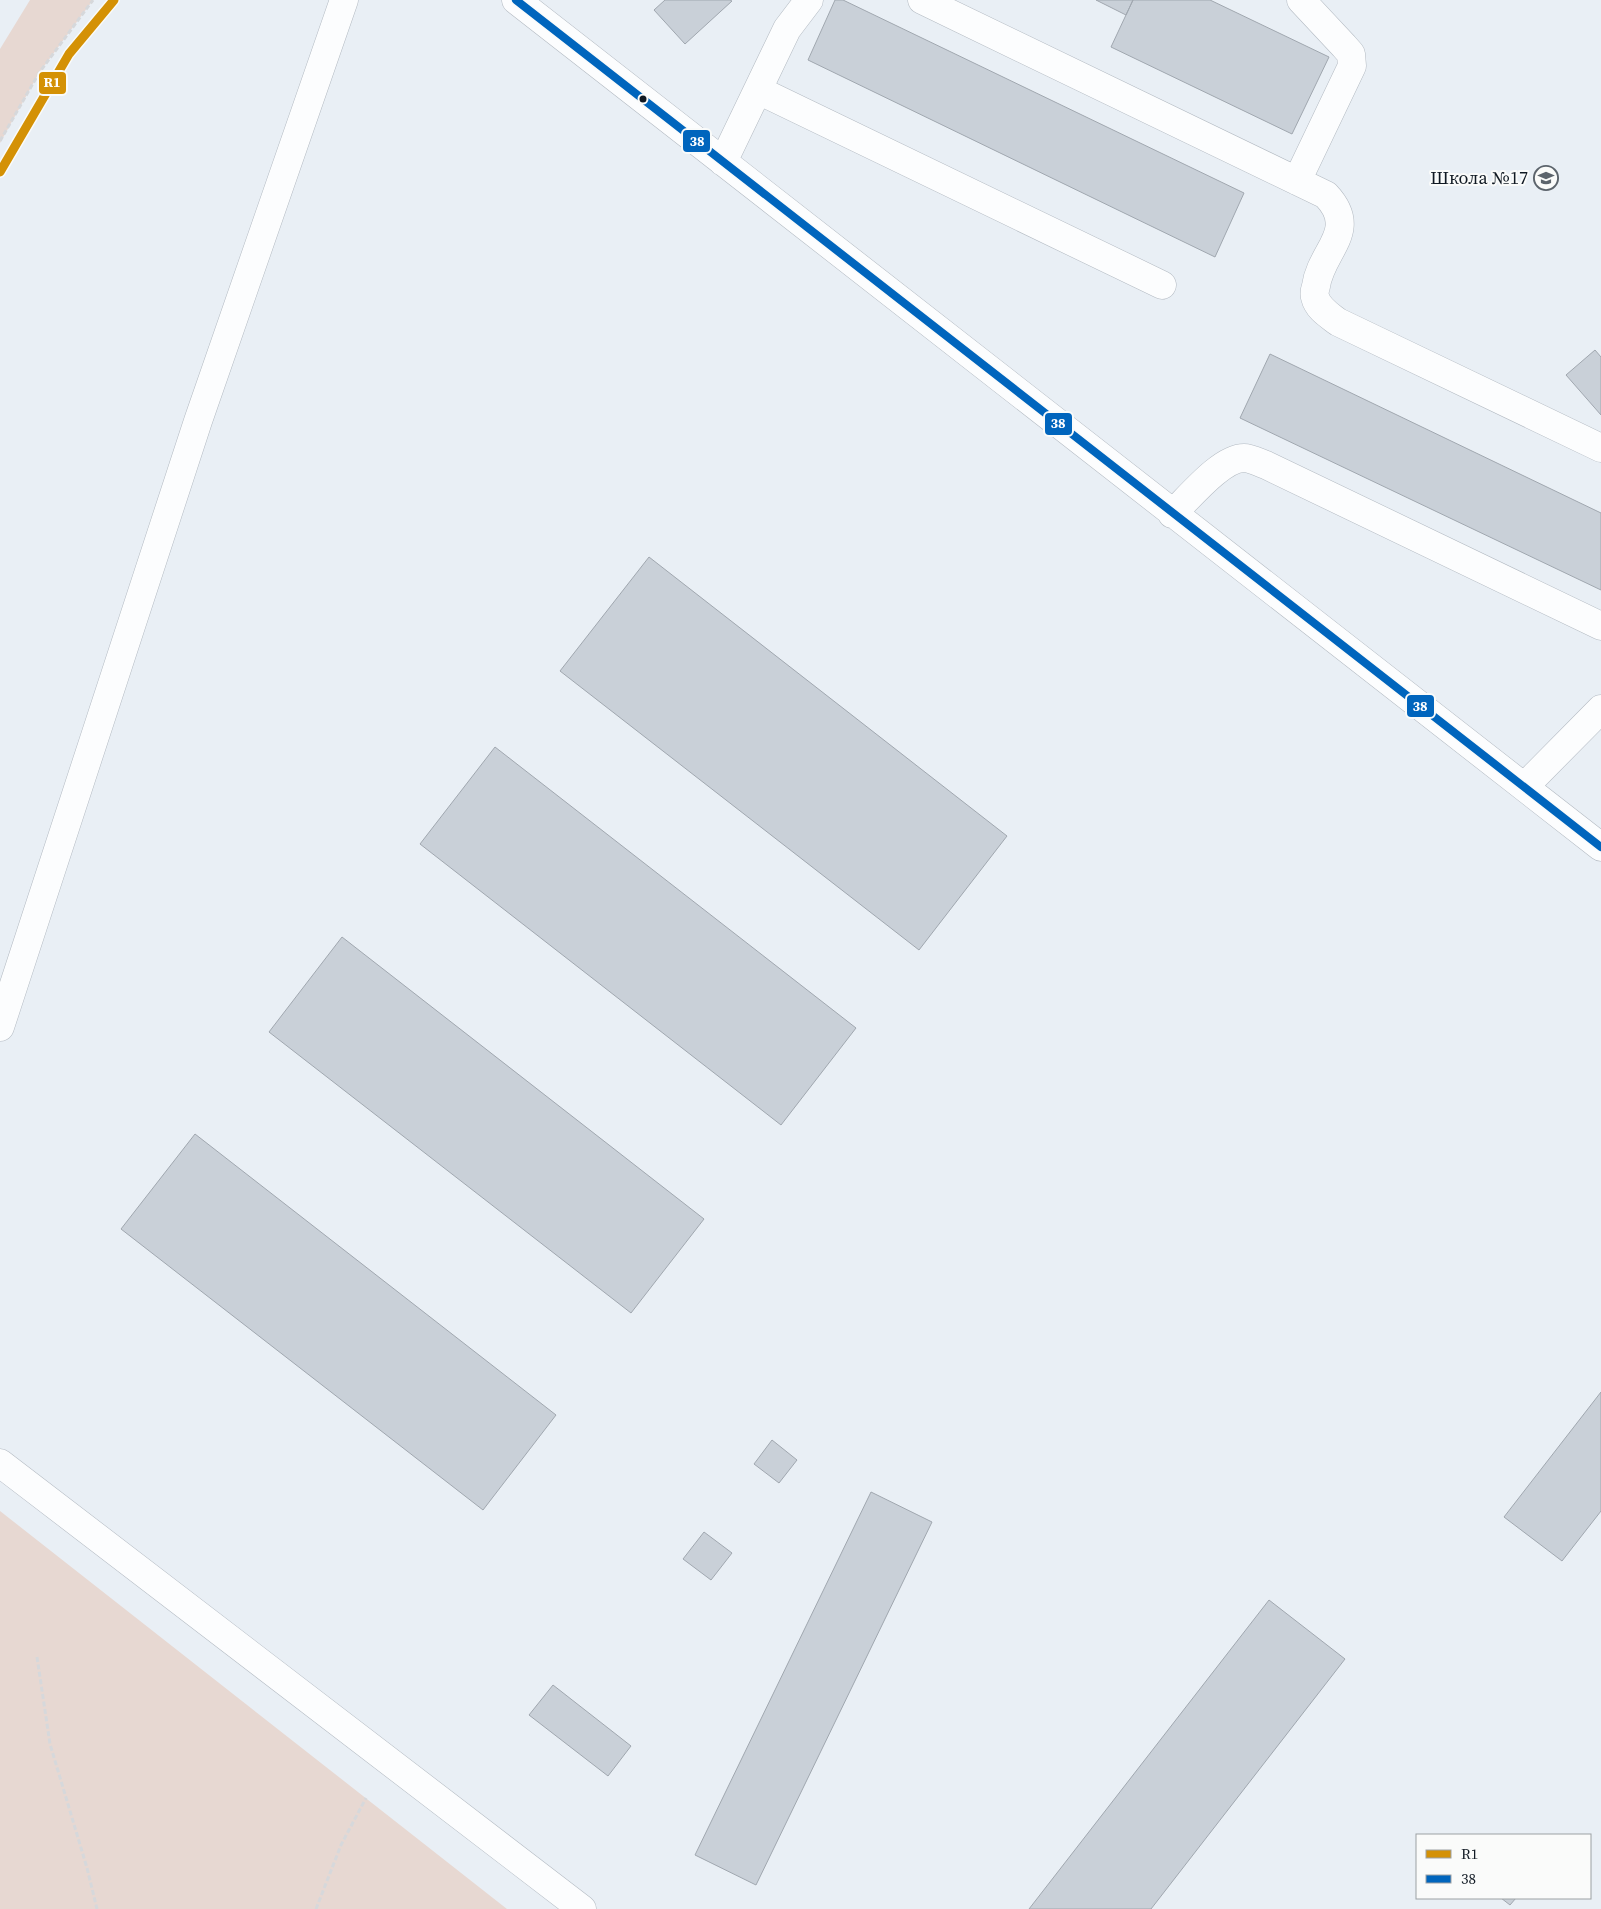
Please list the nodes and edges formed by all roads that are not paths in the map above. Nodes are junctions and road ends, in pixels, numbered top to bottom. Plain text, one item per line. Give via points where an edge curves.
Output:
1 (344, 0) edge
2 (516, 0) edge
3 (809, 0) edge
4 (922, 0) edge
5 (1301, 0) edge
6 (758, 90) junction
7 (723, 162) junction
8 (1297, 181) junction
9 (1162, 285) dead end
10 (1601, 448) edge
11 (1172, 514) junction
12 (1601, 626) edge
13 (1601, 709) edge
14 (1524, 787) junction
15 (1601, 847) edge
16 (0, 1027) edge
17 (0, 1463) edge
18 (582, 1909) edge

1 - 16 street via 198,421
2 - 7 street
3 - 6 street via 787,29
4 - 8 street
5 - 8 street via 1351,54 1352,66
6 - 7 street
6 - 9 street
7 - 11 street
8 - 10 street via 1326,195 1336,205 1341,219 1339,232 1316,281 1314,296 1323,311 1338,322
11 - 12 street via 1230,460 1246,458
11 - 14 street
13 - 14 street
14 - 15 street
17 - 18 street

